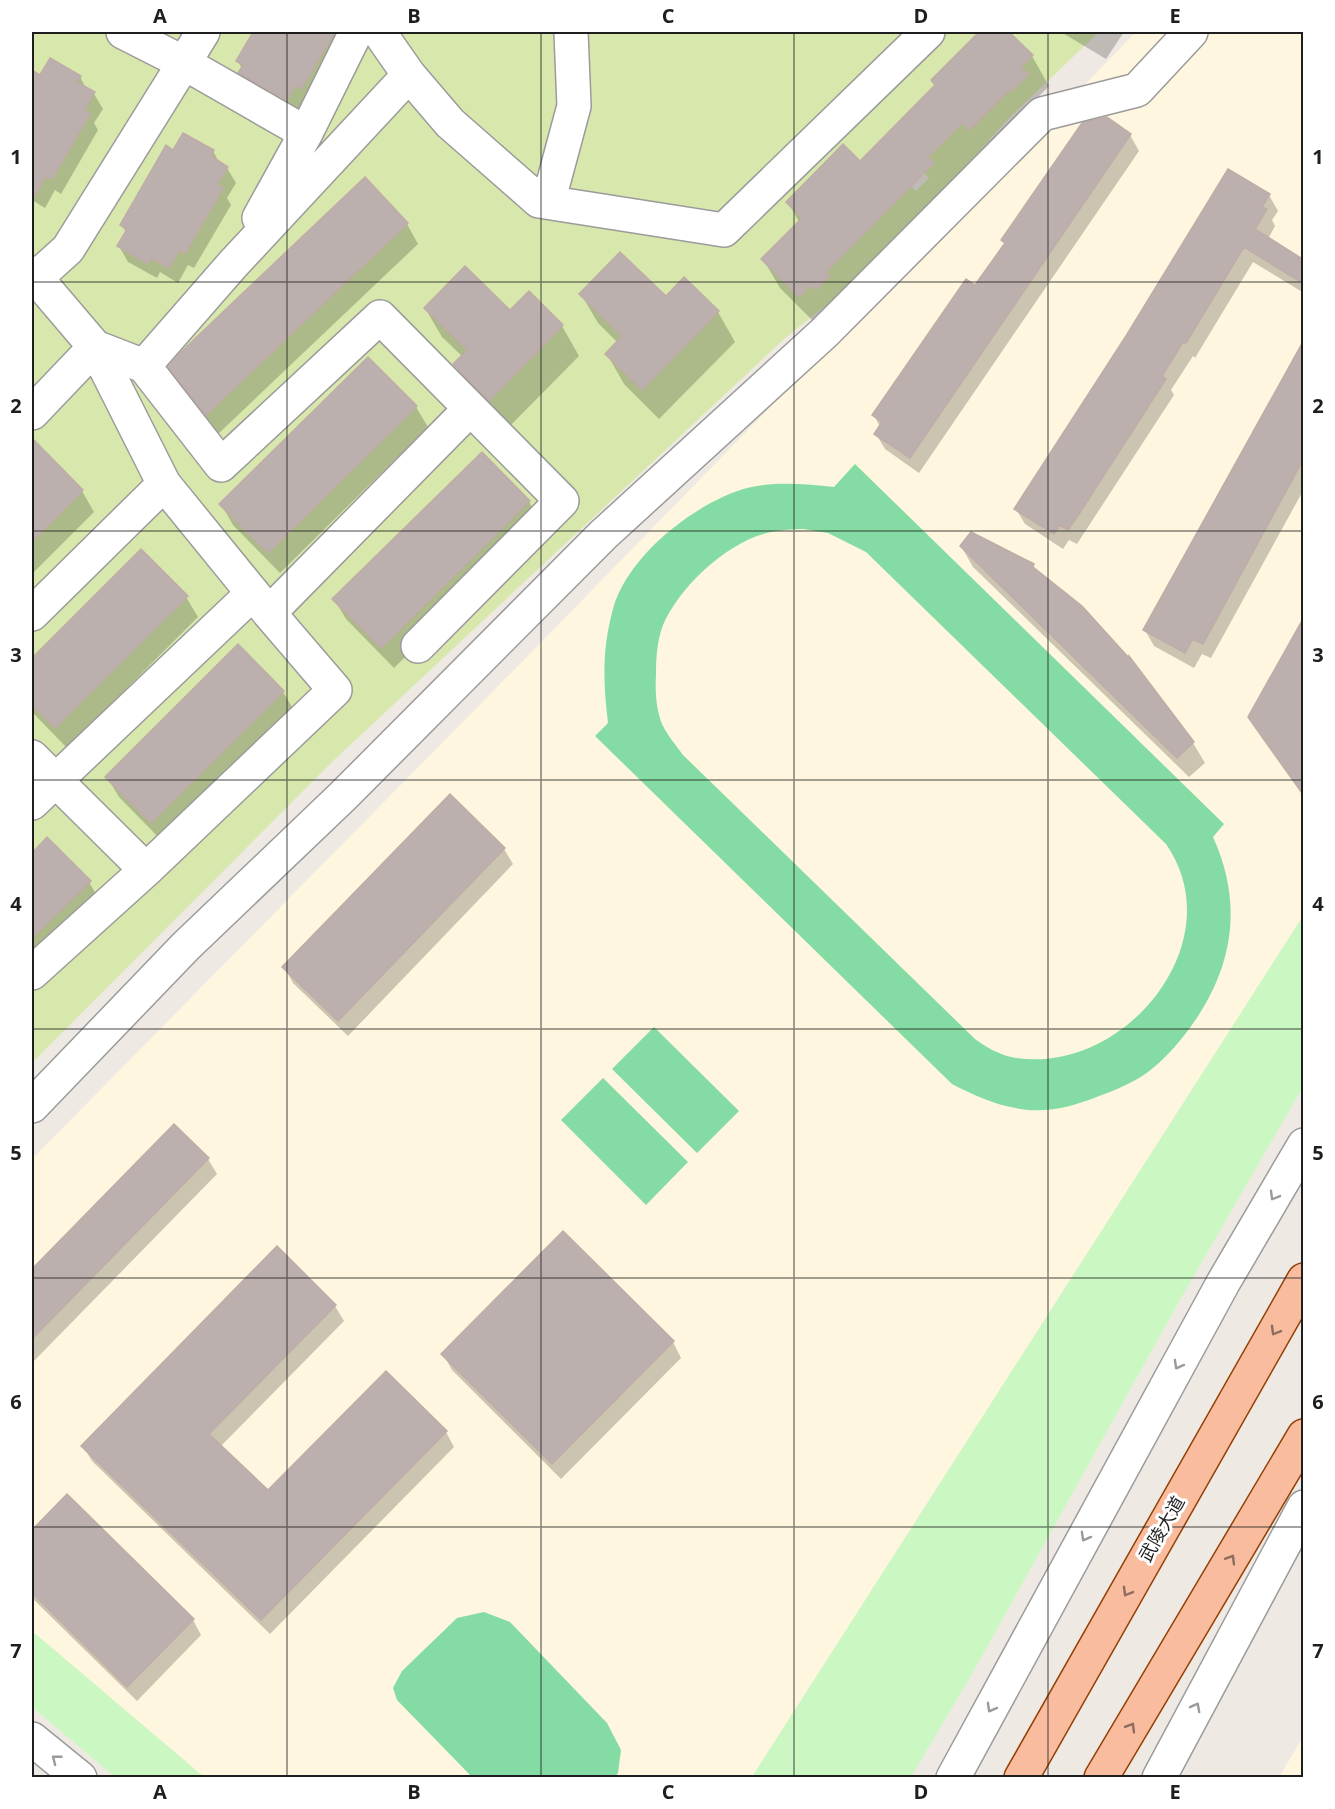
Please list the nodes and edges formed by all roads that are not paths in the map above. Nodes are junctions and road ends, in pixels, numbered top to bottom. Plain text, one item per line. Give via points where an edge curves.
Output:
1 (123, 32) edge
2 (203, 32) edge
3 (356, 32) edge
4 (380, 32) edge
5 (570, 32) edge
6 (928, 32) edge
7 (1191, 32) edge
8 (184, 63) junction
9 (409, 75) junction
10 (306, 133) junction
11 (539, 201) junction
12 (234, 263) junction
13 (34, 275) edge
14 (95, 347) junction
15 (144, 366) junction
16 (470, 409) junction
17 (32, 413) edge
18 (164, 484) junction
19 (261, 603) junction
20 (32, 614) edge
21 (418, 646) dead end
22 (32, 757) edge
23 (55, 780) junction
24 (32, 803) edge
25 (146, 870) junction
26 (32, 973) edge
27 (32, 1106) edge
28 (1304, 1145) edge
29 (1304, 1280) edge
30 (1304, 1436) edge
31 (1304, 1507) edge
32 (32, 1739) edge
33 (81, 1778) edge
34 (953, 1778) edge
35 (1021, 1778) edge
36 (1101, 1778) edge
37 (1159, 1778) edge

1 - 8 street
2 - 8 street
3 - 10 street
4 - 9 street
5 - 11 street via 574,106 553,184
6 - 11 street via 724,230
7 - 27 street via 1137,90 1042,114 824,333 603,535 343,796 186,946
8 - 10 street
8 - 13 street via 68,249
9 - 11 street via 450,123
9 - 12 street
10 - 12 street
12 - 15 street
13 - 14 street
14 - 15 street
14 - 17 street
14 - 18 street
15 - 16 street via 221,465 380,317
16 - 19 street
16 - 21 street via 562,501
18 - 19 street
18 - 20 street
19 - 23 street
19 - 25 street via 335,690
22 - 23 street
23 - 24 street
23 - 25 street
25 - 26 street
28 -> 34 street via 1223,1283
29 -> 35 main road, 武陵大道
36 -> 30 main road
37 -> 31 street
33 -> 32 street

